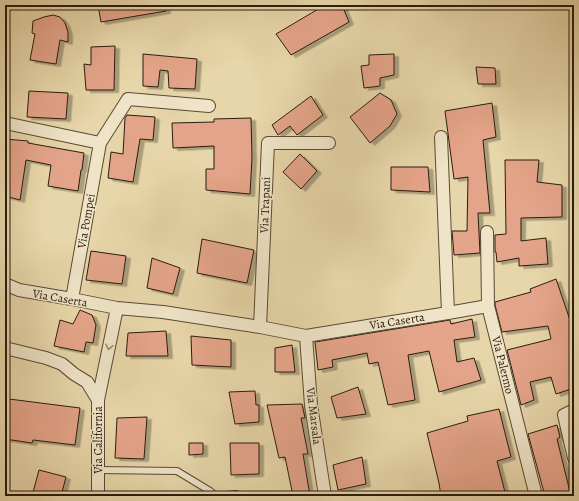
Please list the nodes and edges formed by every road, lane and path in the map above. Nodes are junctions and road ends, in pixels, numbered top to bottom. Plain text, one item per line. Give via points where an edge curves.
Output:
1 (209, 106) dead end
2 (5, 122) edge
3 (441, 137) dead end
4 (100, 143) junction
5 (329, 143) dead end
6 (487, 232) dead end
7 (5, 284) edge
8 (72, 299) junction
9 (488, 306) junction
10 (116, 308) junction
11 (448, 313) junction
12 (260, 327) junction
13 (306, 336) junction
14 (5, 348) edge
15 (98, 400) junction
16 (574, 410) edge
17 (574, 458) edge
18 (98, 470) junction
19 (236, 494) dead end
20 (98, 496) edge
21 (216, 496) edge
22 (325, 496) edge
23 (536, 496) edge

1 - 4 street, Via Pompei via 128,99
2 - 4 street
3 - 11 street
4 - 8 street, Via Pompei
5 - 12 street, Via Trapani via 268,143
6 - 9 street, Via Palermo
7 - 8 street, Via Caserta via 19,290
8 - 10 street, Via Caserta
9 - 11 street, Via Caserta
9 - 23 street, Via Palermo
10 - 12 street, Via Caserta via 163,312
10 -> 15 street
11 - 13 street, Via Caserta
12 - 13 street, Via Caserta
13 - 22 street, Via Marsala via 311,405
14 - 15 street, Via California via 62,364 87,382
15 - 18 street, Via California
16 - 17 street via 564,415
18 - 20 street, Via California
18 - 21 lane via 177,471
19 - 21 lane

